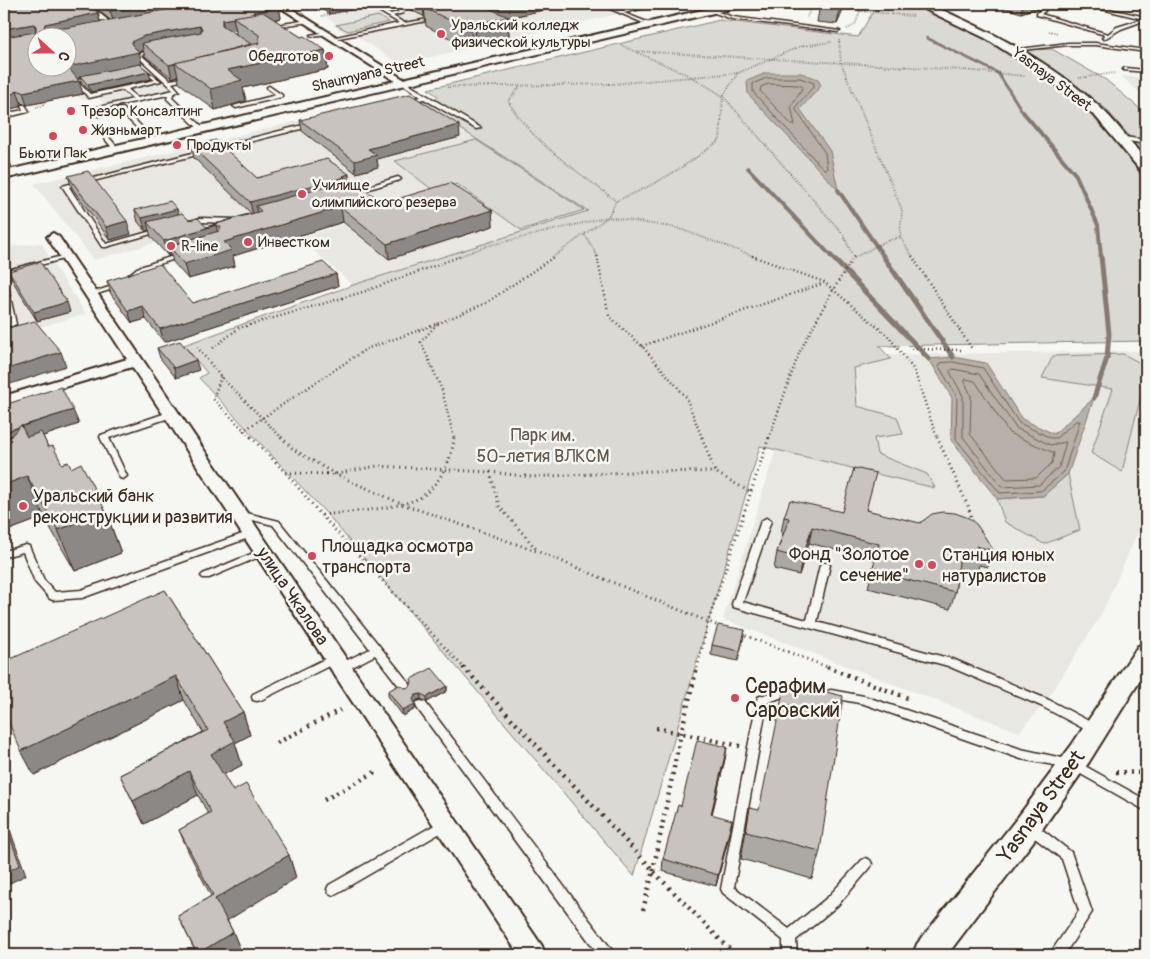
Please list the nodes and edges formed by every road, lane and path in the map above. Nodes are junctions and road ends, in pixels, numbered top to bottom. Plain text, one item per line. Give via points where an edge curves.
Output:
1 (84, 4) edge
2 (279, 4) edge
3 (389, 4) edge
4 (601, 4) edge
5 (658, 4) edge
6 (739, 4) edge
7 (849, 4) edge
8 (894, 4) edge
9 (919, 4) edge
10 (1022, 4) edge
11 (1088, 4) edge
12 (775, 5) dead end
13 (366, 7) dead end
14 (811, 8) dead end
15 (710, 10) junction
16 (860, 11) junction
17 (621, 12) junction
18 (321, 16) dead end
19 (389, 16) junction
20 (918, 16) dead end
21 (1146, 18) edge
22 (436, 19) edge
23 (307, 21) junction
24 (403, 24) junction
25 (650, 24) junction
26 (111, 27) edge
27 (264, 27) edge
28 (850, 27) dead end
29 (838, 31) edge
30 (326, 32) junction
31 (312, 35) dead end
32 (1108, 35) junction
33 (840, 37) dead end
34 (334, 38) junction
35 (838, 42) junction
36 (616, 43) dead end
37 (1095, 44) junction
38 (156, 50) edge
39 (1014, 50) junction
40 (1146, 50) edge
41 (633, 51) junction
42 (768, 59) junction
43 (841, 62) junction
44 (133, 69) edge
45 (1125, 69) dead end
46 (1146, 71) edge
47 (738, 72) junction
48 (196, 76) edge
49 (1030, 76) dead end
50 (94, 77) edge
51 (692, 77) junction
52 (169, 82) junction
53 (403, 82) junction
54 (445, 86) dead end
55 (269, 87) edge
56 (520, 87) junction
57 (124, 88) junction
58 (171, 93) junction
59 (723, 96) junction
60 (425, 97) junction
61 (136, 100) junction
62 (260, 101) junction
63 (397, 104) edge
64 (236, 106) edge
65 (21, 108) edge
66 (274, 112) junction
67 (4, 116) edge
68 (321, 123) edge
69 (478, 128) dead end
70 (202, 129) junction
71 (106, 137) dead end
72 (1124, 139) junction
73 (153, 141) junction
74 (1146, 142) edge
75 (116, 149) junction
76 (1146, 168) edge
77 (5, 175) edge
78 (398, 179) dead end
79 (349, 192) edge
80 (616, 201) junction
81 (608, 217) junction
82 (244, 221) edge
83 (181, 225) edge
84 (172, 228) edge
85 (584, 235) junction
86 (53, 237) dead end
87 (900, 237) junction
88 (186, 254) edge
89 (66, 257) junction
90 (853, 258) junction
91 (842, 276) dead end
92 (824, 282) junction
93 (4, 283) edge
94 (91, 294) junction
95 (12, 324) dead end
96 (437, 324) junction
97 (642, 346) junction
98 (197, 347) dead end
99 (213, 348) dead end
100 (912, 349) dead end
101 (972, 349) dead end
102 (961, 350) dead end
103 (136, 361) junction
104 (221, 376) junction
105 (4, 401) edge
106 (172, 414) junction
107 (262, 419) junction
108 (243, 431) junction
109 (445, 470) junction
110 (490, 472) junction
111 (715, 472) junction
112 (286, 473) junction
113 (335, 474) junction
114 (123, 476) dead end
115 (750, 492) dead end
116 (402, 504) junction
117 (237, 513) junction
118 (321, 515) junction
119 (766, 521) dead end
120 (974, 531) edge
121 (251, 534) junction
122 (263, 552) junction
123 (539, 552) junction
124 (4, 554) edge
125 (826, 566) dead end
126 (206, 576) dead end
127 (811, 625) junction
128 (727, 629) edge
129 (736, 633) edge
130 (376, 650) junction
131 (1146, 652) edge
132 (338, 663) junction
133 (406, 687) edge
134 (803, 689) edge
135 (820, 692) edge
136 (257, 697) dead end
137 (913, 700) dead end
138 (421, 706) dead end
139 (340, 710) dead end
140 (656, 728) dead end
141 (1094, 730) junction
142 (277, 743) dead end
143 (753, 749) junction
144 (1072, 764) junction
145 (379, 770) dead end
146 (1115, 772) dead end
147 (1146, 773) edge
148 (324, 800) dead end
149 (1146, 806) edge
150 (445, 824) junction
151 (1028, 826) junction
152 (866, 864) dead end
153 (653, 871) junction
154 (334, 889) dead end
155 (644, 910) dead end
156 (789, 937) junction
157 (533, 955) edge
158 (607, 955) edge
159 (735, 955) edge
160 (790, 955) edge
161 (928, 955) edge
162 (1056, 955) edge

1 - 26 street
2 - 23 street
3 - 19 lane via 402,12
3 - 19 lane via 374,7
4 - 17 lane
5 - 17 lane
6 - 15 street, Shaumyana Street
7 - 16 path
8 - 16 path
9 - 39 street, Yasnaya Street
10 - 32 lane via 1044,10 1038,14
11 - 21 lane
12 - 14 path
13 - 18 path
15 - 25 street, Shaumyana Street
15 - 29 lane via 732,18
16 - 20 path
16 - 28 path via 855,25
17 - 25 lane
19 - 24 lane
21 - 32 lane
22 - 24 lane
23 - 27 lane
23 - 30 street
24 - 34 lane
25 - 53 street, Shaumyana Street
30 - 31 lane
30 - 34 street
32 - 37 lane
33 - 35 path
34 - 53 street
35 - 42 path via 800,46
35 - 43 path
36 - 41 path
37 - 39 lane
37 - 40 lane
38 - 52 lane via 138,55
39 - 72 street, Yasnaya Street via 1093,108
41 - 42 path
41 - 51 path
42 - 43 path
42 - 47 path
43 - 49 path
43 - 87 path via 902,210
44 - 57 lane via 143,67 159,81
45 - 46 lane
47 - 51 path
47 - 59 path
48 - 52 lane
50 - 57 lane via 75,81 89,96
51 - 56 path
51 - 59 path
52 - 58 lane via 177,91
53 - 60 lane
53 - 66 street, Shaumyana Street
54 - 56 path
55 - 62 lane via 280,96
56 - 80 path via 508,101 517,118 542,146
57 - 61 lane
58 - 61 lane
58 - 70 lane via 168,98 182,115
59 - 80 path via 720,140 683,168
59 - 90 path via 843,234
60 - 63 lane
60 - 69 lane
61 - 73 lane via 93,110 98,114 121,109
62 - 64 lane
62 - 66 lane
65 - 67 lane
66 - 70 street, Shaumyana Street
68 - 84 lane via 65,186 104,246
70 - 73 street, Shaumyana Street
71 - 75 lane
72 - 74 lane
72 - 76 street, Yasnaya Street
73 - 75 street, Shaumyana Street
75 - 77 street, Shaumyana Street
78 - 79 lane
80 - 81 path
81 - 85 path
81 - 92 path via 676,228
81 - 99 path via 486,246 363,292 239,328
82 - 83 lane via 200,220
85 - 96 path via 486,303
85 - 97 path via 597,254 609,316
86 - 89 street, улица Чкалова
87 - 90 path
87 - 101 path
88 - 94 lane via 139,269 120,286
89 - 93 lane via 10,271
89 - 94 street, улица Чкалова
90 - 91 path
92 - 97 path
92 - 120 path via 889,337 914,370 935,433 968,506
93 - 95 lane
94 - 103 street, улица Чкалова
96 - 107 path via 366,349
96 - 109 path via 421,342 442,390 454,440
97 - 111 path via 686,397
98 - 104 path
100 - 102 path
103 - 105 street
103 - 106 street, улица Чкалова
104 - 107 path
104 - 108 path via 213,399
106 - 114 lane via 104,437
106 - 117 street, улица Чкалова
107 - 108 path
107 - 113 path via 293,449
108 - 112 path
109 - 110 path
109 - 113 path via 377,466
109 - 116 path via 424,495
110 - 111 path via 532,477 648,471
110 - 123 path via 499,506
111 - 115 path
112 - 113 path
112 - 118 path
113 - 116 path
116 - 118 path
116 - 123 path
117 - 121 street, улица Чкалова
117 - 130 lane via 276,523
118 - 153 path
119 - 127 lane via 737,604
121 - 122 street, улица Чкалова
121 - 124 lane via 82,594 53,596 40,582 26,548
122 - 126 lane
122 - 132 street, улица Чкалова
123 - 128 path
125 - 127 lane
127 - 141 lane via 951,663 1045,703
129 - 137 path
130 - 132 lane
130 - 133 lane
131 - 141 street, Yasnaya Street
132 - 136 lane
132 - 150 street, улица Чкалова
134 - 143 lane via 794,688 762,700
135 - 144 lane via 864,700 1021,754
138 - 158 lane
139 - 142 path
140 - 143 path
141 - 144 street, Yasnaya Street
143 - 156 lane via 727,889
144 - 149 lane
144 - 151 street, Yasnaya Street
145 - 148 path
146 - 147 path
150 - 154 lane
150 - 157 street, улица Чкалова
151 - 161 street, Yasnaya Street
151 - 162 lane via 1067,856 1086,912
152 - 156 lane via 833,901
153 - 155 path
153 - 159 path
156 - 160 lane

